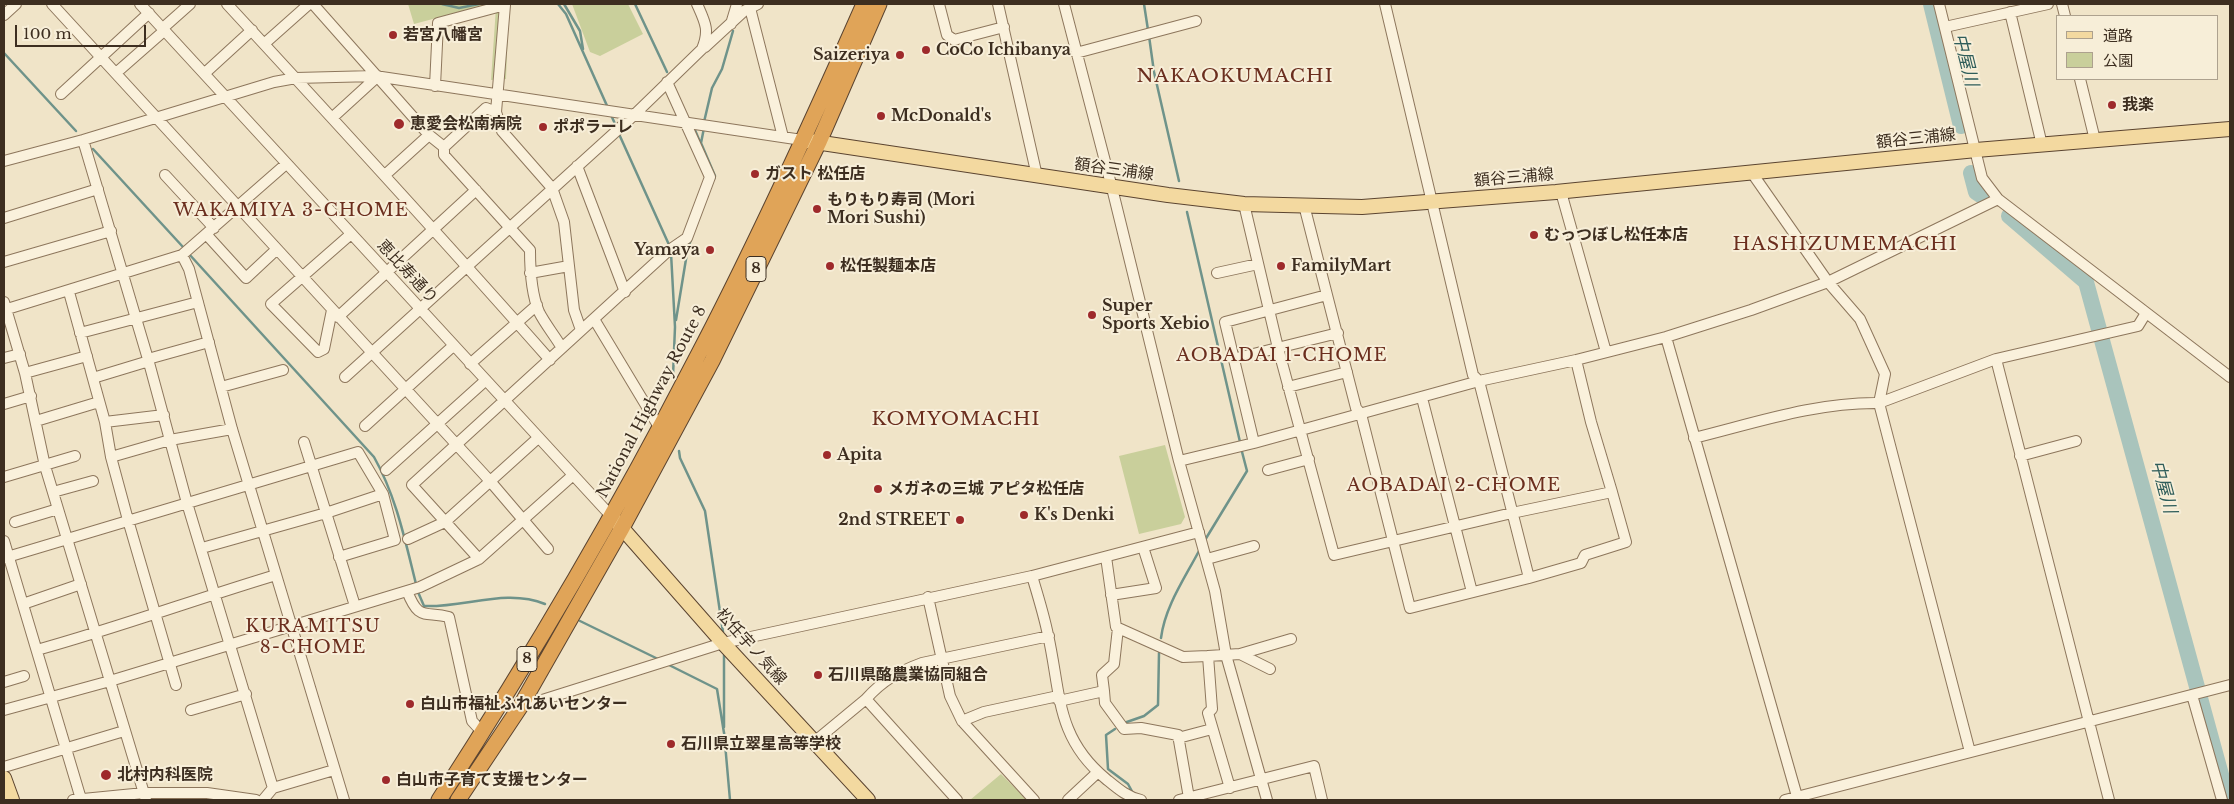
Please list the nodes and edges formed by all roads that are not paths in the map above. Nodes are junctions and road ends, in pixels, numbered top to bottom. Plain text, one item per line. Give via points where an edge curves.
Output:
1 (16, 4) edge
2 (52, 4) edge
3 (140, 4) edge
4 (190, 4) edge
5 (227, 4) edge
6 (311, 4) edge
7 (697, 4) edge
8 (736, 4) edge
9 (864, 4) edge
10 (879, 4) edge
11 (939, 4) edge
12 (998, 4) edge
13 (1064, 4) edge
14 (1385, 4) edge
15 (1939, 4) edge
16 (2048, 4) edge
17 (754, 6) edge
18 (2010, 12) junction
19 (149, 13) junction
20 (4, 15) edge
21 (1196, 21) dead end
22 (731, 25) junction
23 (1004, 27) junction
24 (1945, 27) junction
25 (164, 29) junction
26 (252, 30) junction
27 (264, 44) junction
28 (702, 49) junction
29 (1076, 53) junction
30 (101, 57) junction
31 (205, 73) junction
32 (116, 74) junction
33 (378, 76) junction
34 (296, 78) junction
35 (2080, 80) edge
36 (666, 82) junction
37 (435, 86) junction
38 (61, 94) dead end
39 (497, 95) junction
40 (226, 96) junction
41 (496, 112) junction
42 (633, 116) junction
43 (156, 118) junction
44 (332, 118) junction
45 (684, 121) junction
46 (2230, 129) edge
47 (429, 135) junction
48 (783, 137) junction
49 (83, 140) junction
50 (802, 140) junction
51 (2095, 140) junction
52 (819, 142) junction
53 (2042, 145) junction
54 (444, 147) junction
55 (1976, 150) junction
56 (4, 161) edge
57 (286, 164) junction
58 (576, 166) junction
59 (1752, 173) junction
60 (165, 175) dead end
61 (385, 175) junction
62 (1037, 176) junction
63 (552, 188) junction
64 (1112, 188) junction
65 (98, 189) junction
66 (476, 190) junction
67 (1561, 192) junction
68 (1998, 199) junction
69 (1433, 202) junction
70 (1244, 204) junction
71 (1304, 205) junction
72 (238, 206) junction
73 (4, 218) edge
74 (510, 228) junction
75 (432, 230) junction
76 (111, 231) junction
77 (210, 231) junction
78 (351, 234) junction
79 (277, 249) junction
80 (182, 256) junction
81 (4, 262) edge
82 (1258, 264) junction
83 (569, 266) junction
84 (465, 267) junction
85 (387, 273) junction
86 (530, 273) junction
87 (1217, 273) dead end
88 (124, 274) junction
89 (302, 278) junction
90 (1828, 282) junction
91 (69, 292) junction
92 (625, 292) junction
93 (1327, 295) junction
94 (198, 302) junction
95 (537, 305) junction
96 (5, 307) edge
97 (420, 308) junction
98 (1269, 310) junction
99 (2146, 313) junction
100 (335, 314) junction
101 (136, 317) junction
102 (594, 319) junction
103 (516, 322) junction
104 (581, 330) junction
105 (80, 333) junction
106 (1338, 333) junction
107 (1666, 337) junction
108 (209, 342) junction
109 (454, 346) junction
110 (562, 348) junction
111 (1278, 348) junction
112 (370, 352) junction
113 (1606, 352) junction
114 (20, 354) junction
115 (87, 356) junction
116 (4, 358) edge
117 (1233, 359) junction
118 (1996, 359) junction
119 (149, 360) junction
120 (550, 360) junction
121 (1576, 360) junction
122 (470, 364) junction
123 (283, 370) dead end
124 (1347, 372) junction
125 (25, 373) junction
126 (345, 377) dead end
127 (2230, 377) edge
128 (93, 378) junction
129 (486, 380) junction
130 (1479, 381) junction
131 (221, 387) junction
132 (1288, 387) junction
133 (405, 390) junction
134 (31, 396) junction
135 (1422, 398) junction
136 (505, 401) junction
137 (100, 402) junction
138 (4, 404) edge
139 (1879, 404) junction
140 (1361, 414) junction
141 (164, 415) junction
142 (36, 420) junction
143 (105, 422) junction
144 (437, 424) junction
145 (365, 426) dead end
146 (659, 427) junction
147 (232, 429) junction
148 (1302, 430) junction
149 (538, 438) junction
150 (1694, 438) junction
151 (170, 440) junction
152 (2076, 441) dead end
153 (304, 442) dead end
154 (456, 445) junction
155 (1246, 445) junction
156 (75, 456) dead end
157 (111, 456) junction
158 (2020, 456) junction
159 (1309, 459) junction
160 (1178, 461) junction
161 (45, 466) junction
162 (312, 466) junction
163 (386, 470) dead end
164 (1268, 470) dead end
165 (572, 476) junction
166 (4, 477) edge
167 (93, 481) dead end
168 (490, 481) junction
169 (249, 484) junction
170 (53, 492) junction
171 (1612, 492) junction
172 (383, 494) junction
173 (187, 503) junction
174 (58, 509) junction
175 (326, 513) junction
176 (1512, 513) junction
177 (611, 516) junction
178 (128, 520) junction
179 (524, 520) junction
180 (16, 522) dead end
181 (446, 522) junction
182 (1454, 526) junction
183 (622, 528) junction
184 (263, 531) junction
185 (1200, 534) junction
186 (67, 539) junction
187 (408, 540) dead end
188 (1393, 540) junction
189 (4, 541) edge
190 (1254, 546) dead end
191 (1143, 547) junction
192 (202, 548) junction
193 (548, 548) dead end
194 (1205, 554) junction
195 (339, 556) junction
196 (1106, 557) junction
197 (6, 558) edge
198 (479, 559) junction
199 (276, 575) junction
200 (1032, 576) junction
201 (1529, 578) junction
202 (81, 584) junction
203 (413, 589) junction
204 (1472, 592) junction
205 (216, 593) junction
206 (1111, 595) junction
207 (928, 597) junction
208 (23, 604) junction
209 (355, 606) junction
210 (156, 614) junction
211 (291, 625) junction
212 (1118, 628) junction
213 (95, 634) junction
214 (1049, 636) junction
215 (1291, 639) dead end
216 (723, 643) junction
217 (230, 644) junction
218 (36, 650) junction
219 (1240, 654) junction
220 (1226, 655) junction
221 (1208, 656) junction
222 (942, 659) junction
223 (170, 662) junction
224 (1270, 669) dead end
225 (24, 676) dead end
226 (110, 681) junction
227 (4, 682) edge
228 (176, 685) dead end
229 (2230, 685) edge
230 (1104, 691) junction
231 (246, 694) junction
232 (2194, 694) junction
233 (50, 698) junction
234 (1058, 698) junction
235 (866, 699) junction
236 (520, 707) junction
237 (4, 710) edge
238 (191, 710) dead end
239 (962, 721) junction
240 (2089, 723) junction
241 (1212, 729) junction
242 (124, 731) junction
243 (483, 732) junction
244 (1178, 738) junction
245 (814, 742) junction
246 (66, 748) junction
247 (1970, 752) junction
248 (4, 767) edge
249 (334, 770) junction
250 (1098, 772) junction
251 (4, 778) edge
252 (1261, 781) junction
253 (273, 788) junction
254 (1230, 788) junction
255 (145, 796) edge
256 (1203, 798) edge
257 (1138, 799) edge
258 (1184, 799) edge
259 (1798, 799) edge
260 (12, 800) edge
261 (77, 800) edge
262 (256, 800) edge
263 (263, 800) edge
264 (344, 800) edge
265 (439, 800) edge
266 (458, 800) edge
267 (868, 800) edge
268 (957, 800) edge
269 (1034, 800) edge
270 (1068, 800) edge
271 (1267, 800) edge
272 (1322, 800) edge
273 (1785, 800) edge
274 (2109, 800) edge
275 (2222, 800) edge

1 - 20 street
2 - 30 street
3 - 19 street, 恵比寿通り
4 - 25 street
5 - 26 street
6 - 27 street
6 - 33 street
7 - 28 street via 705,21 707,36
8 - 22 street
9 - 50 highway, National Highway Route 8 / 8
10 - 52 highway, National Highway Route 8 / 8
11 - 23 street via 947,35 954,40
12 - 23 street
13 - 29 street
14 - 69 street
15 - 24 street
16 - 18 street
17 - 22 street
17 - 48 street
18 - 24 street
18 - 53 street
19 - 25 street, 恵比寿通り
19 - 30 street
21 - 29 street
22 - 28 street
23 - 62 street
24 - 55 street
25 - 31 street, 恵比寿通り
25 - 32 street
26 - 27 street
26 - 31 street
27 - 34 street
28 - 36 street
29 - 64 street
30 - 32 street
30 - 38 street
31 - 40 street, 恵比寿通り
32 - 43 street
33 - 34 street
33 - 37 street
33 - 44 street
33 - 47 street
34 - 40 street
34 - 44 street
35 - 51 street
36 - 42 street
36 - 45 street
37 - 39 street
37 - 39 street via 438,23 505,5
39 - 41 street
39 - 42 street
40 - 43 street
40 - 57 street, 恵比寿通り
41 - 54 street via 486,108
41 - 63 street via 502,131
42 - 45 street
42 - 58 street
43 - 49 street
43 - 72 street
44 - 61 street
45 - 48 street
45 - 92 street via 710,177 687,238
46 - 51 main road, 額谷三浦線
47 - 54 street
47 - 61 street
48 - 50 street
49 - 56 street
49 - 65 street
50 - 52 main road, 額谷三浦線
50 - 146 highway, National Highway Route 8 / 8 via 695,361
51 - 53 main road, 額谷三浦線
52 - 62 main road, 額谷三浦線
52 - 183 highway, National Highway Route 8 / 8 via 712,361
53 - 55 main road, 額谷三浦線
54 - 66 street via 444,155
55 - 59 main road, 額谷三浦線
55 - 68 street via 1982,178
57 - 72 street
57 - 78 street, 恵比寿通り
58 - 63 street
58 - 92 street
59 - 67 main road, 額谷三浦線
59 - 90 street
60 - 77 street
61 - 75 street
62 - 64 main road, 額谷三浦線
63 - 74 street
63 - 83 street via 564,222
64 - 70 main road, 額谷三浦線
64 - 160 street
65 - 73 street
65 - 76 street
66 - 74 street
66 - 75 street
67 - 69 main road, 額谷三浦線
67 - 113 street
68 - 90 street
68 - 99 street
69 - 71 main road, 額谷三浦線 via 1362,207
69 - 130 street via 1473,375
70 - 71 main road, 額谷三浦線
70 - 82 street
71 - 93 street
72 - 77 street
72 - 79 street
74 - 84 street
74 - 86 street via 530,250
75 - 84 street
75 - 85 street
76 - 81 street
76 - 88 street
77 - 79 street via 246,278
77 - 80 street
78 - 85 street, 恵比寿通り
78 - 89 street
79 - 89 street
80 - 88 street
80 - 94 street
82 - 87 street
82 - 98 street
83 - 86 street
83 - 104 street via 574,310
84 - 97 street
84 - 103 street
85 - 97 street, 恵比寿通り
85 - 100 street
86 - 95 street
88 - 91 street
88 - 101 street
89 - 100 street
89 - 100 street via 271,304 318,352 324,349
90 - 107 street
90 - 139 street via 1860,319 1879,359 1885,374
91 - 96 street
91 - 105 street
92 - 102 street
93 - 98 street
93 - 106 street
94 - 101 street
94 - 108 street
95 - 103 street
95 - 110 street
96 - 114 street
97 - 109 street, 恵比寿通り
97 - 112 street
98 - 111 street
98 - 117 street via 1225,322
99 - 118 street via 2138,326
99 - 127 street
100 - 112 street
101 - 105 street
101 - 119 street
102 - 104 street
102 - 146 street
103 - 120 street
103 - 122 street
104 - 110 street
105 - 115 street
106 - 111 street
106 - 124 street
107 - 113 street
107 - 150 street
108 - 119 street
108 - 131 street
109 - 122 street, 恵比寿通り
109 - 133 street
110 - 120 street
111 - 117 street
111 - 132 street
112 - 126 street
112 - 133 street
113 - 121 street
114 - 116 street
114 - 125 street
115 - 125 street
115 - 128 street
117 - 155 street
118 - 139 street
118 - 158 street
119 - 128 street
119 - 141 street
120 - 136 street
121 - 130 street
121 - 171 street
122 - 129 street, 恵比寿通り
123 - 131 street
124 - 132 street
124 - 140 street via 1356,408
125 - 134 street
128 - 137 street
129 - 136 street, 恵比寿通り
129 - 144 street
130 - 135 street
130 - 176 street
131 - 147 street
132 - 148 street
133 - 144 street
133 - 145 street
134 - 138 street
134 - 142 street
135 - 140 street
135 - 182 street
136 - 149 street, 恵比寿通り
136 - 154 street
137 - 142 street
137 - 143 street
139 - 150 street via 1810,409
139 - 247 street
140 - 148 street
140 - 188 street
141 - 143 street
141 - 151 street
142 - 161 street
143 - 157 street
144 - 154 street
144 - 163 street
146 - 177 highway, National Highway Route 8 / 8
147 - 151 street
147 - 169 street
148 - 155 street
148 - 159 street
149 - 165 street, 恵比寿通り
149 - 168 street
150 - 259 street
151 - 157 street
151 - 173 street
152 - 158 street
153 - 162 street
154 - 168 street
154 - 181 street via 412,485
155 - 160 street
156 - 161 street
157 - 178 street
158 - 240 street
159 - 164 street
159 - 188 street via 1334,556
160 - 185 street
161 - 166 street
161 - 170 street
162 - 169 street
162 - 172 street via 358,452
162 - 175 street
165 - 177 street, 恵比寿通り
165 - 179 street
167 - 170 street
168 - 179 street
168 - 181 street
169 - 173 street
169 - 184 street
170 - 174 street
171 - 176 street
171 - 201 street via 1626,542 1585,554 1582,563
172 - 175 street
172 - 195 street via 394,540
173 - 178 street
173 - 192 street
174 - 180 street
174 - 186 street
175 - 184 street
175 - 195 street
176 - 182 street
176 - 201 street
177 - 183 main road, 松任宇ノ気線
177 - 243 highway, National Highway Route 8 / 8
178 - 186 street
178 - 210 street
179 - 193 street
179 - 198 street
181 - 187 street
181 - 198 street
182 - 188 street
182 - 204 street
183 - 216 main road, 松任宇ノ気線
183 - 236 highway, National Highway Route 8 / 8
184 - 192 street
184 - 199 street
185 - 191 street
185 - 194 street
186 - 197 street
186 - 202 street
188 - 204 street via 1410,608
189 - 197 street
190 - 194 street
191 - 196 street
191 - 206 street via 1157,592
192 - 205 street
194 - 220 street
195 - 209 street
196 - 200 street
196 - 206 street
197 - 208 street
198 - 203 street
199 - 205 street
199 - 211 street
200 - 207 street
200 - 214 street
201 - 204 street
202 - 208 street
202 - 213 street
203 - 209 street
203 - 243 street via 413,607 425,615 449,617 472,721
205 - 210 street
205 - 217 street
206 - 212 street
207 - 216 street
207 - 222 street
208 - 218 street
209 - 211 street
210 - 213 street
210 - 223 street
211 - 217 street
211 - 249 street
212 - 221 street via 1183,657
212 - 230 street via 1114,664 1102,675
213 - 218 street
213 - 226 street
214 - 222 street
214 - 234 street
215 - 219 street
216 - 236 street
216 - 245 main road, 松任宇ノ気線
217 - 223 street
217 - 231 street
218 - 233 street
219 - 220 street
219 - 224 street
220 - 221 street
220 - 252 street
221 - 241 street via 1212,710 1208,713
222 - 235 street via 902,670 880,683
222 - 239 street via 950,696
223 - 226 street
223 - 228 street
225 - 227 street
226 - 233 street
226 - 242 street
229 - 232 street
230 - 234 street
230 - 244 street via 1105,704 1124,729 1141,728 1178,735
231 - 238 street
231 - 253 street
232 - 240 street
232 - 275 street
233 - 237 street
233 - 246 street
234 - 239 street via 984,712
234 - 250 street via 1072,739
235 - 245 street
235 - 268 street
236 - 266 highway, National Highway Route 8 / 8
239 - 269 street
240 - 247 street
240 - 274 street
241 - 244 street
241 - 254 street
242 - 246 street
242 - 255 street
243 - 265 highway, National Highway Route 8 / 8
244 - 258 street
245 - 267 main road, 松任宇ノ気線
246 - 248 street
246 - 261 street
247 - 259 street
249 - 253 street
249 - 264 street
250 - 257 street via 1125,794
250 - 270 street
251 - 260 main road
252 - 254 street
252 - 271 street
252 - 272 street via 1314,766
253 - 263 street
254 - 256 street
255 - 261 street
255 - 262 street via 207,793
256 - 258 street
259 - 273 street

